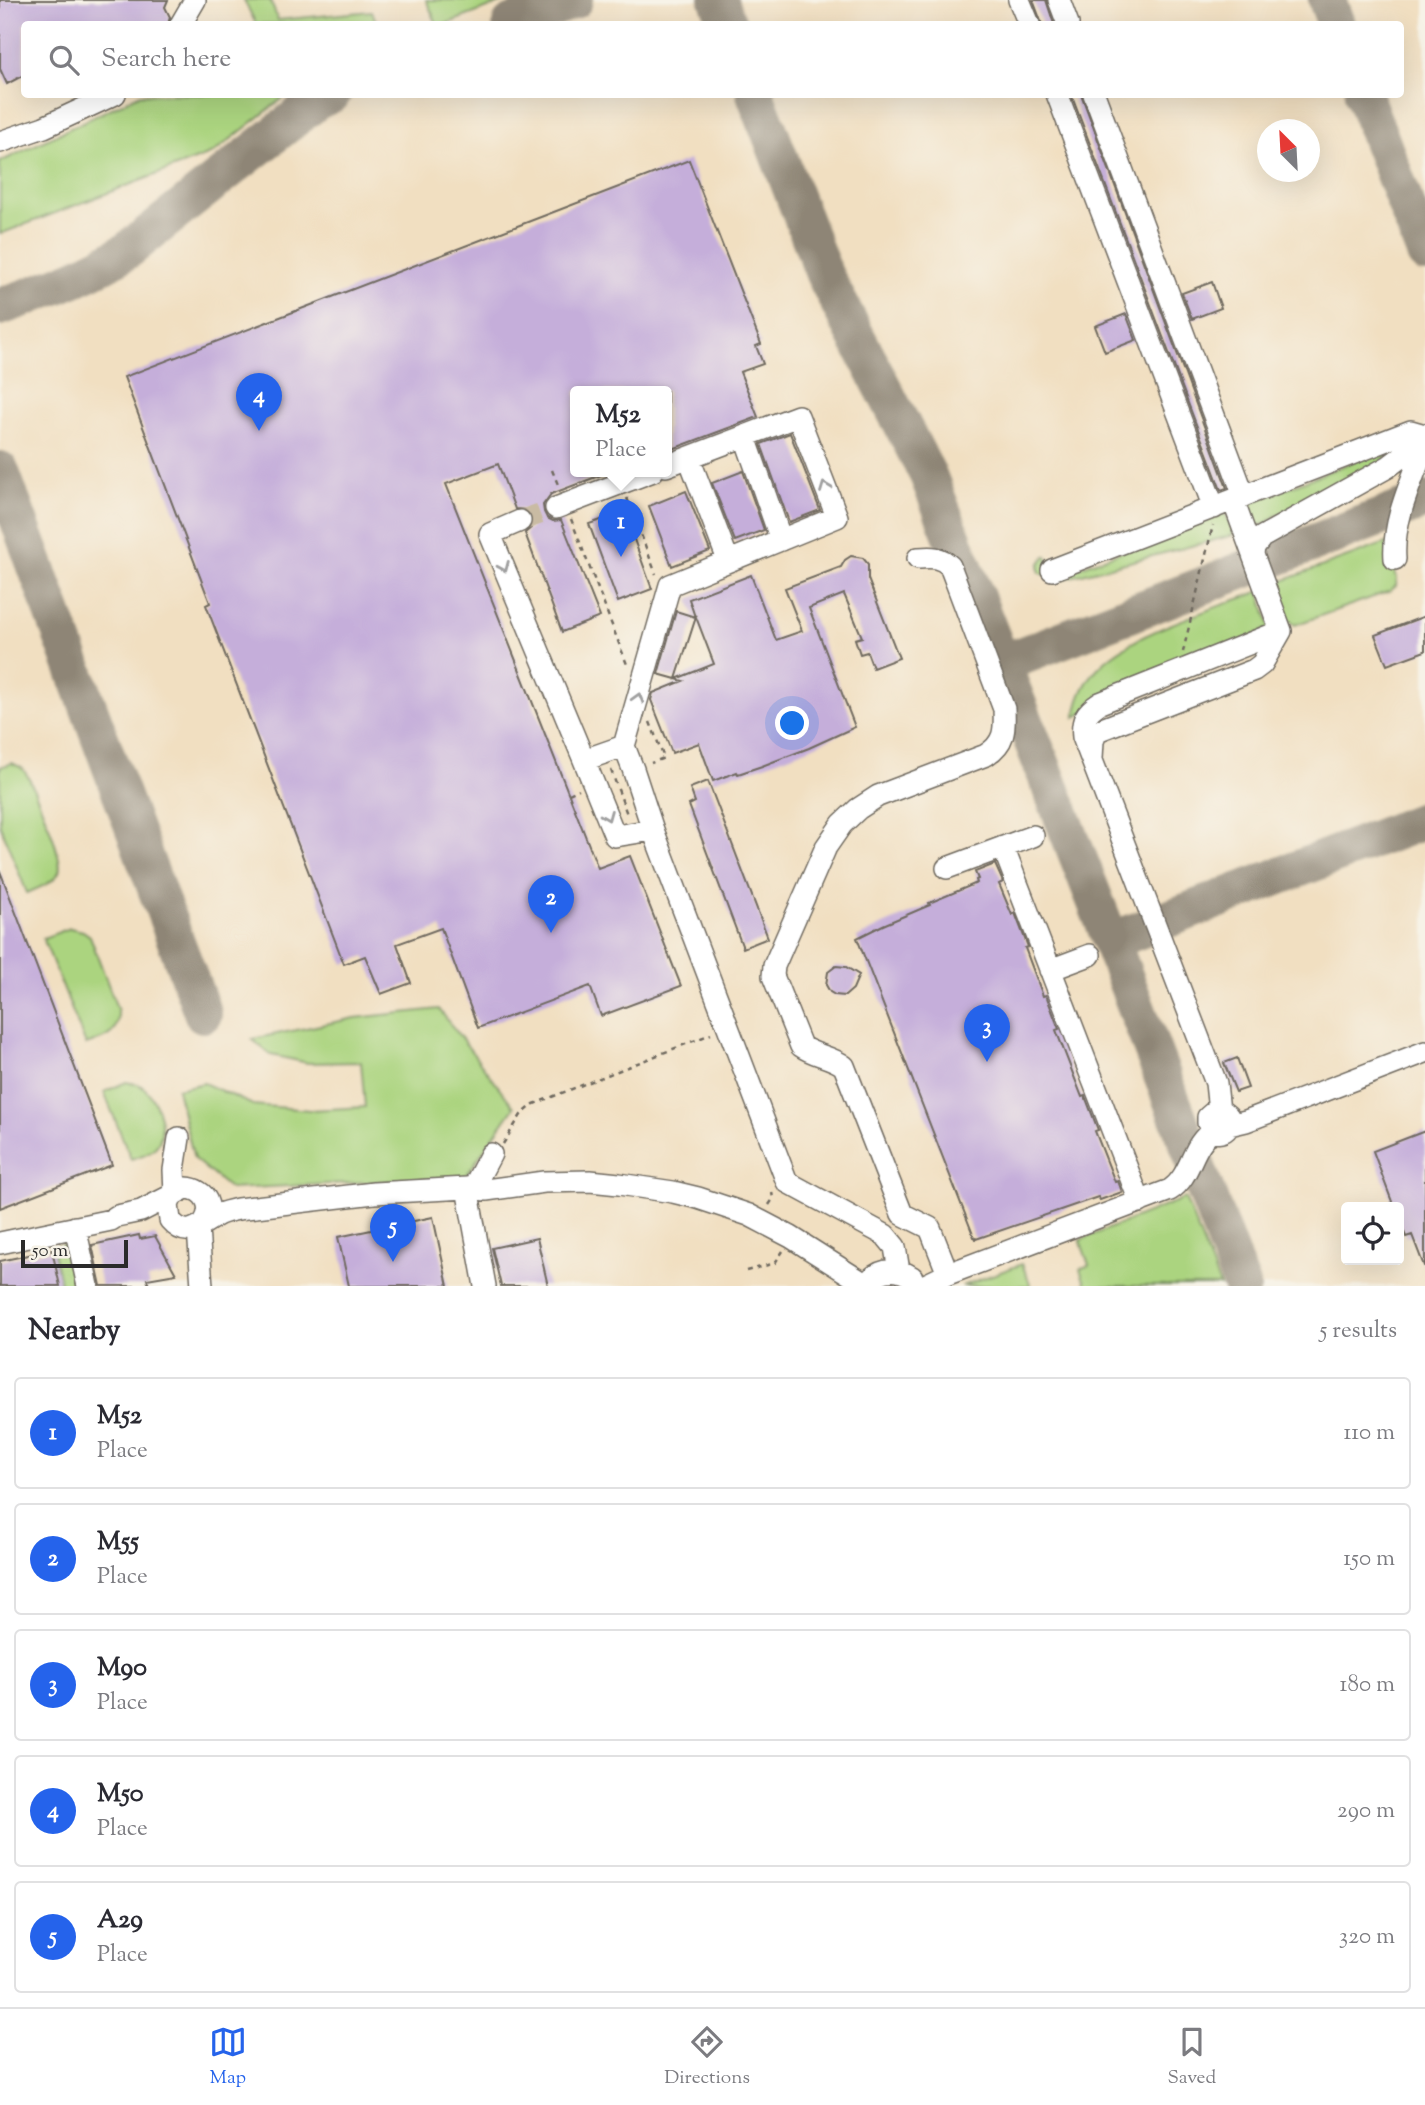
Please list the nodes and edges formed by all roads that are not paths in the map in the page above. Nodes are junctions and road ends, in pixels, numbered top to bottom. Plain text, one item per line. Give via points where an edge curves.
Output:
1 (195, 0) edge
2 (1020, 0) edge
3 (1059, 0) edge
4 (183, 21) edge
5 (1029, 21) edge
6 (1067, 21) edge
7 (106, 98) edge
8 (1059, 98) edge
9 (1095, 98) edge
10 (0, 142) edge
11 (745, 437) junction
12 (1425, 437) edge
13 (1425, 446) edge
14 (690, 458) junction
15 (672, 464) edge
16 (637, 477) edge
17 (1226, 505) junction
18 (556, 508) tunnel mouth
19 (520, 521) tunnel mouth
20 (780, 540) junction
21 (1253, 555) junction
22 (918, 558) dead end
23 (1395, 559) dead end
24 (728, 560) junction
25 (1052, 570) dead end
26 (1281, 631) junction
27 (624, 746) junction
28 (1092, 759) junction
29 (584, 760) junction
30 (653, 830) junction
31 (1033, 836) dead end
32 (1003, 847) junction
33 (947, 868) dead end
34 (1090, 955) dead end
35 (1050, 970) junction
36 (1425, 1052) edge
37 (1220, 1122) junction
38 (494, 1154) road end
39 (470, 1188) junction
40 (374, 1193) junction
41 (186, 1195) junction
42 (1140, 1202) junction
43 (111, 1220) junction
44 (188, 1225) junction
45 (75, 1227) junction
46 (0, 1243) edge
47 (899, 1271) junction
48 (948, 1274) junction
49 (864, 1285) edge
50 (88, 1286) edge
51 (194, 1286) edge
52 (202, 1286) edge
53 (485, 1286) edge
54 (921, 1286) edge

1 - 4 lane
2 - 5 lane
3 - 6 lane
7 - 10 lane
8 - 17 lane
9 - 17 lane
11 - 14 lane
11 - 20 lane
20 -> 11 lane via 837,517 798,416
12 - 17 lane via 1410,431
12 - 21 lane via 1388,467 1262,537
13 - 23 lane via 1399,520
14 - 15 lane
14 - 24 lane
16 - 18 lane
17 - 21 lane
17 - 25 lane
19 -> 29 lane via 490,534
20 - 24 lane
21 - 26 lane
22 - 48 lane via 936,557 950,566 1004,709 1002,738 986,755 867,802 842,824 826,848 773,976 801,1046 844,1066 902,1214 930,1228
27 -> 24 lane via 670,584
26 - 28 lane via 1254,670 1097,731
26 - 28 lane via 1092,708 1082,724
27 - 29 lane
27 - 30 lane
28 - 37 lane via 1216,1083
29 -> 30 lane via 615,836
30 - 47 lane via 787,1182 885,1235 895,1247
31 - 32 lane
32 - 33 lane
32 - 35 lane
34 - 35 lane
35 - 42 lane
36 - 37 lane via 1247,1121
37 - 42 lane via 1199,1145 1179,1184
38 - 39 lane
39 - 40 lane
39 - 49 lane via 569,1181 650,1188 698,1198 748,1215 791,1237
39 - 53 lane
40 - 41 lane via 236,1201
40 - 44 lane via 238,1209
41 - 43 lane
41 - 44 lane via 168,1205
41 - 44 lane via 209,1212
42 - 48 lane
43 - 44 lane via 144,1217
43 - 45 lane
44 - 51 lane
44 - 52 lane
45 - 46 lane
45 - 50 lane
47 - 49 lane via 881,1272
47 - 54 lane
48 - 54 lane

